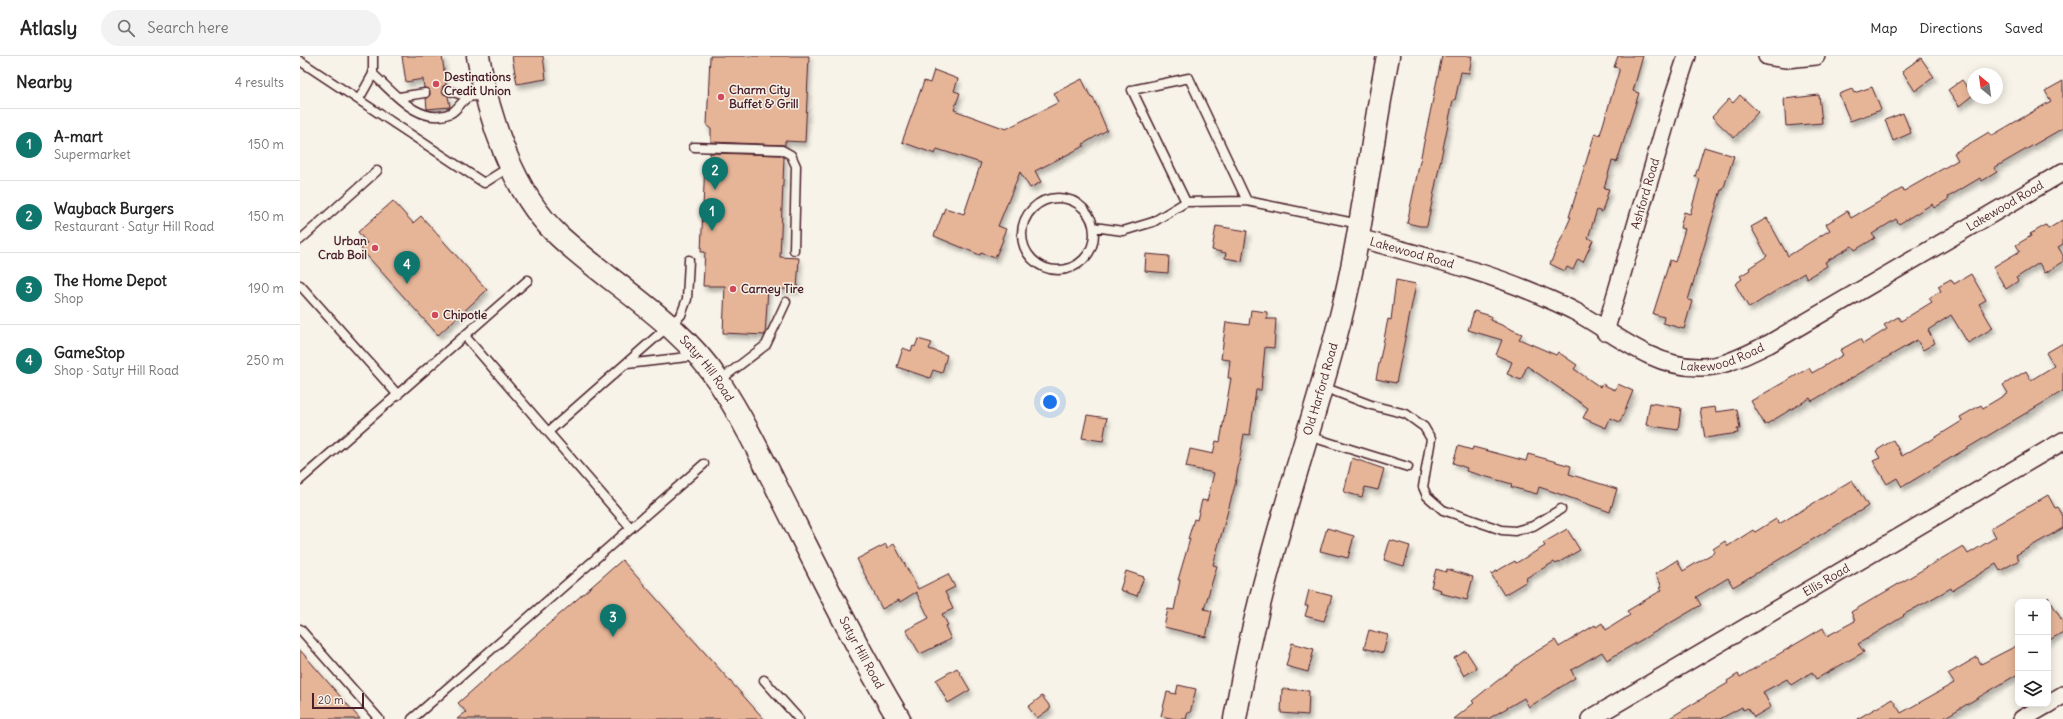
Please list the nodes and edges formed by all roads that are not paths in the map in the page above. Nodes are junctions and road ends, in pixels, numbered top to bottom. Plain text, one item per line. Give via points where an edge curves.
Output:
1 (373, 56) edge
2 (478, 56) edge
3 (1388, 56) edge
4 (1687, 56) edge
5 (1767, 56) edge
6 (1816, 56) edge
7 (300, 60) edge
8 (373, 74) junction
9 (447, 90) dead end
10 (425, 93) dead end
11 (477, 96) junction
12 (399, 97) junction
13 (359, 99) junction
14 (694, 147) dead end
15 (512, 165) junction
16 (377, 171) dead end
17 (2063, 172) edge
18 (1247, 201) junction
19 (1186, 202) junction
20 (1094, 227) junction
21 (1360, 231) junction
22 (300, 240) edge
23 (794, 250) dead end
24 (689, 260) dead end
25 (528, 280) dead end
26 (300, 285) edge
27 (786, 302) dead end
28 (670, 326) junction
29 (1605, 332) junction
30 (466, 336) junction
31 (698, 356) junction
32 (627, 364) junction
33 (718, 381) junction
34 (1323, 387) junction
35 (398, 395) junction
36 (548, 432) junction
37 (1308, 436) junction
38 (2063, 441) edge
39 (704, 464) dead end
40 (1408, 467) dead end
41 (300, 480) edge
42 (1561, 509) dead end
43 (631, 528) junction
44 (300, 629) edge
45 (764, 680) dead end
46 (2063, 695) edge
47 (2051, 702) edge
48 (2043, 707) edge
49 (379, 719) edge
50 (412, 719) edge
51 (799, 719) edge
52 (899, 719) edge
53 (1235, 719) edge
54 (1590, 719) edge
55 (2022, 719) edge

1 - 8 lane
2 - 11 street, Satyr Hill Road
3 - 21 street, Old Harford Road
4 - 29 street, Ashford Road
5 - 6 street via 1786,59
7 - 13 lane
8 - 12 lane
8 - 13 lane
9 - 11 lane
10 - 12 lane
11 - 12 lane via 451,113 431,116 410,108
11 - 15 street, Satyr Hill Road via 490,115
13 - 15 lane via 484,183
14 - 23 lane via 782,150 791,155 796,166
15 - 28 street, Satyr Hill Road via 531,201 559,236
16 - 22 lane
17 - 29 street, Lakewood Road via 1769,344 1734,360 1698,368 1676,365 1655,358
18 - 19 lane
18 - 19 lane via 1189,78 1132,90
18 - 21 lane
19 - 20 lane via 1153,222 1123,231
20 - 20 lane via 1082,206 1072,200 1048,200 1037,205 1023,224 1024,248 1040,266 1057,270 1075,267 1091,250 1095,239
21 - 29 street, Lakewood Road via 1500,280 1576,312
21 - 34 street, Old Harford Road
24 - 28 lane via 687,299 681,315
25 - 30 lane
26 - 35 lane
27 - 33 lane via 766,345
28 - 31 street, Satyr Hill Road
28 - 32 lane
30 - 35 lane
30 - 36 lane
31 - 32 lane
31 - 33 street, Satyr Hill Road
32 - 36 lane
33 - 52 street, Satyr Hill Road via 762,459 868,667
34 - 37 street, Old Harford Road
34 - 42 lane via 1370,405 1406,414 1424,427 1431,439 1423,487 1427,496 1443,510 1502,530 1515,531 1533,526
35 - 41 lane
36 - 43 lane
37 - 40 lane
37 - 53 street, Old Harford Road via 1255,621
38 - 54 street, Ellis Road
39 - 43 lane
43 - 50 lane
44 - 49 lane
45 - 51 lane
46 - 47 street
48 - 55 street

